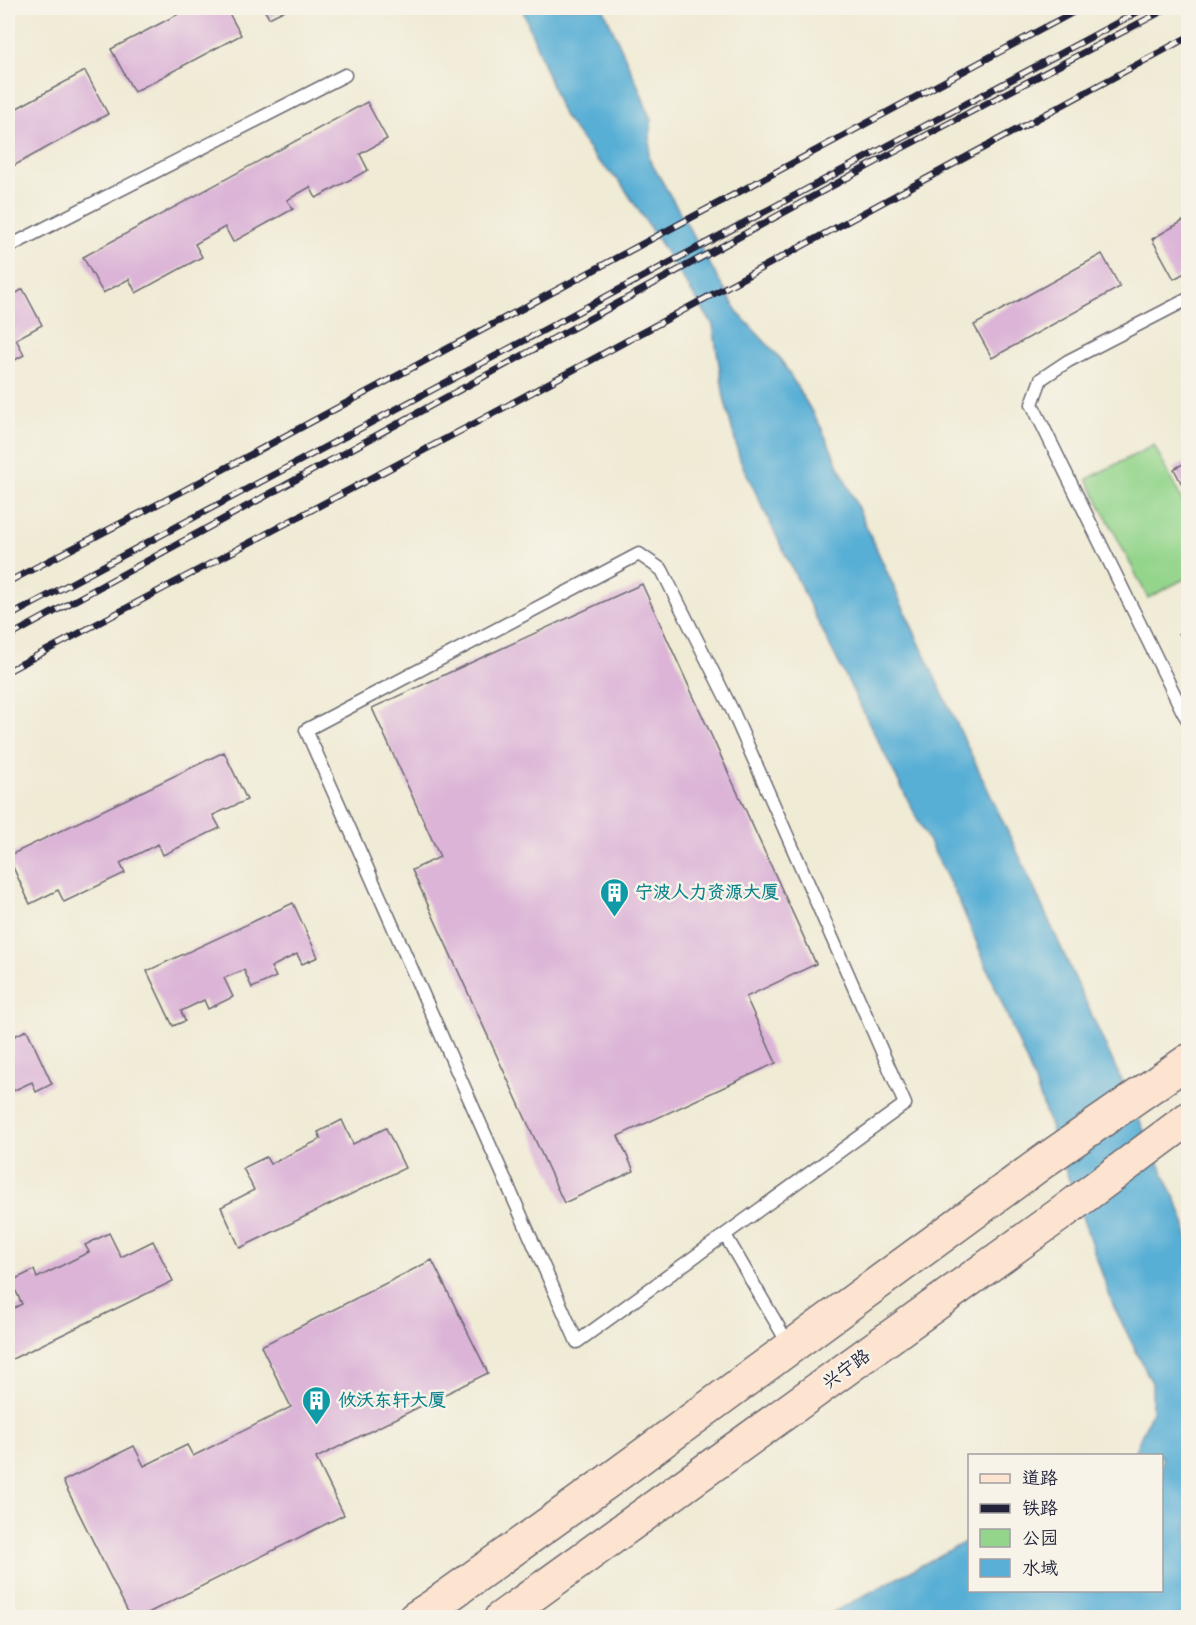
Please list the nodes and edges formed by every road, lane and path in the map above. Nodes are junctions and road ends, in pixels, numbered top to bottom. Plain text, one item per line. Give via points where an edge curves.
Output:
1 (345, 75) dead end
2 (8, 247) edge
3 (1188, 299) edge
4 (1188, 720) edge
5 (1188, 1061) edge
6 (1181, 1125) edge
7 (725, 1235) junction
8 (790, 1347) junction
9 (415, 1617) edge
10 (501, 1617) edge

1 - 2 lane
3 - 4 lane via 1041,379 1032,404
5 - 8 main road
6 - 10 main road, 兴宁路
7 - 7 lane via 577,1342 306,730 639,554 662,570 733,712 905,1104
7 - 8 lane
8 - 9 main road

